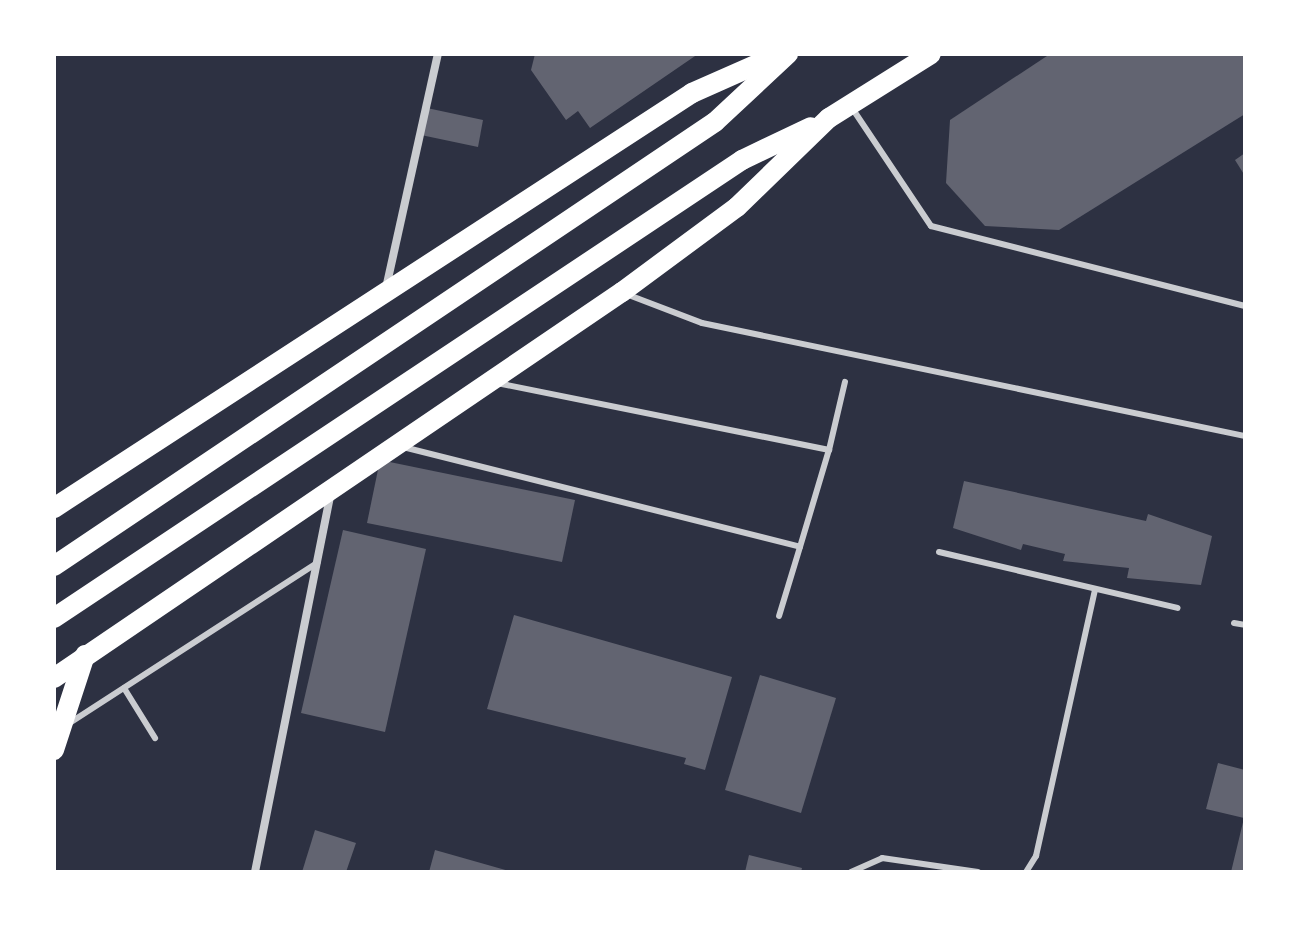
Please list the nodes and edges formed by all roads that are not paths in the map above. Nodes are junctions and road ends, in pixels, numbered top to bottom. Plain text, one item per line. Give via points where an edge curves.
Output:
1 (438, 54) edge
2 (780, 54) edge
3 (788, 54) edge
4 (931, 54) edge
5 (850, 105) junction
6 (829, 118) junction
7 (622, 292) junction
8 (384, 297) junction
9 (1245, 306) edge
10 (486, 381) junction
11 (845, 382) dead end
12 (1245, 436) edge
13 (394, 441) junction
14 (829, 450) junction
15 (332, 482) junction
16 (54, 508) edge
17 (800, 547) junction
18 (939, 552) dead end
19 (317, 563) junction
20 (54, 566) edge
21 (1095, 589) junction
22 (1178, 608) dead end
23 (779, 616) dead end
24 (54, 618) edge
25 (1234, 623) dead end
26 (1245, 625) edge
27 (86, 652) junction
28 (54, 678) edge
29 (124, 688) junction
30 (60, 729) junction
31 (155, 738) dead end
32 (54, 750) edge
33 (255, 872) edge
34 (851, 872) edge
35 (978, 872) edge
36 (1026, 872) edge

1 - 8 street
2 - 8 main road via 692,93
3 - 20 main road via 715,122
4 - 5 main road
5 - 6 main road
5 - 9 lane via 931,226
6 - 7 main road via 737,207
6 - 24 main road via 742,160
7 - 10 main road
7 - 12 lane via 702,323
8 - 16 main road
10 - 13 main road
10 - 14 lane
11 - 14 lane
13 - 15 main road
13 - 17 lane via 419,456
14 - 17 lane
15 - 19 street
15 - 27 main road
17 - 23 lane
18 - 21 lane
19 - 29 lane
19 - 33 street
21 - 22 lane
21 - 36 lane via 1036,856
25 - 26 lane
27 - 28 main road
27 - 30 main road
29 - 30 lane
29 - 31 lane
30 - 32 main road
34 - 35 lane via 882,858

